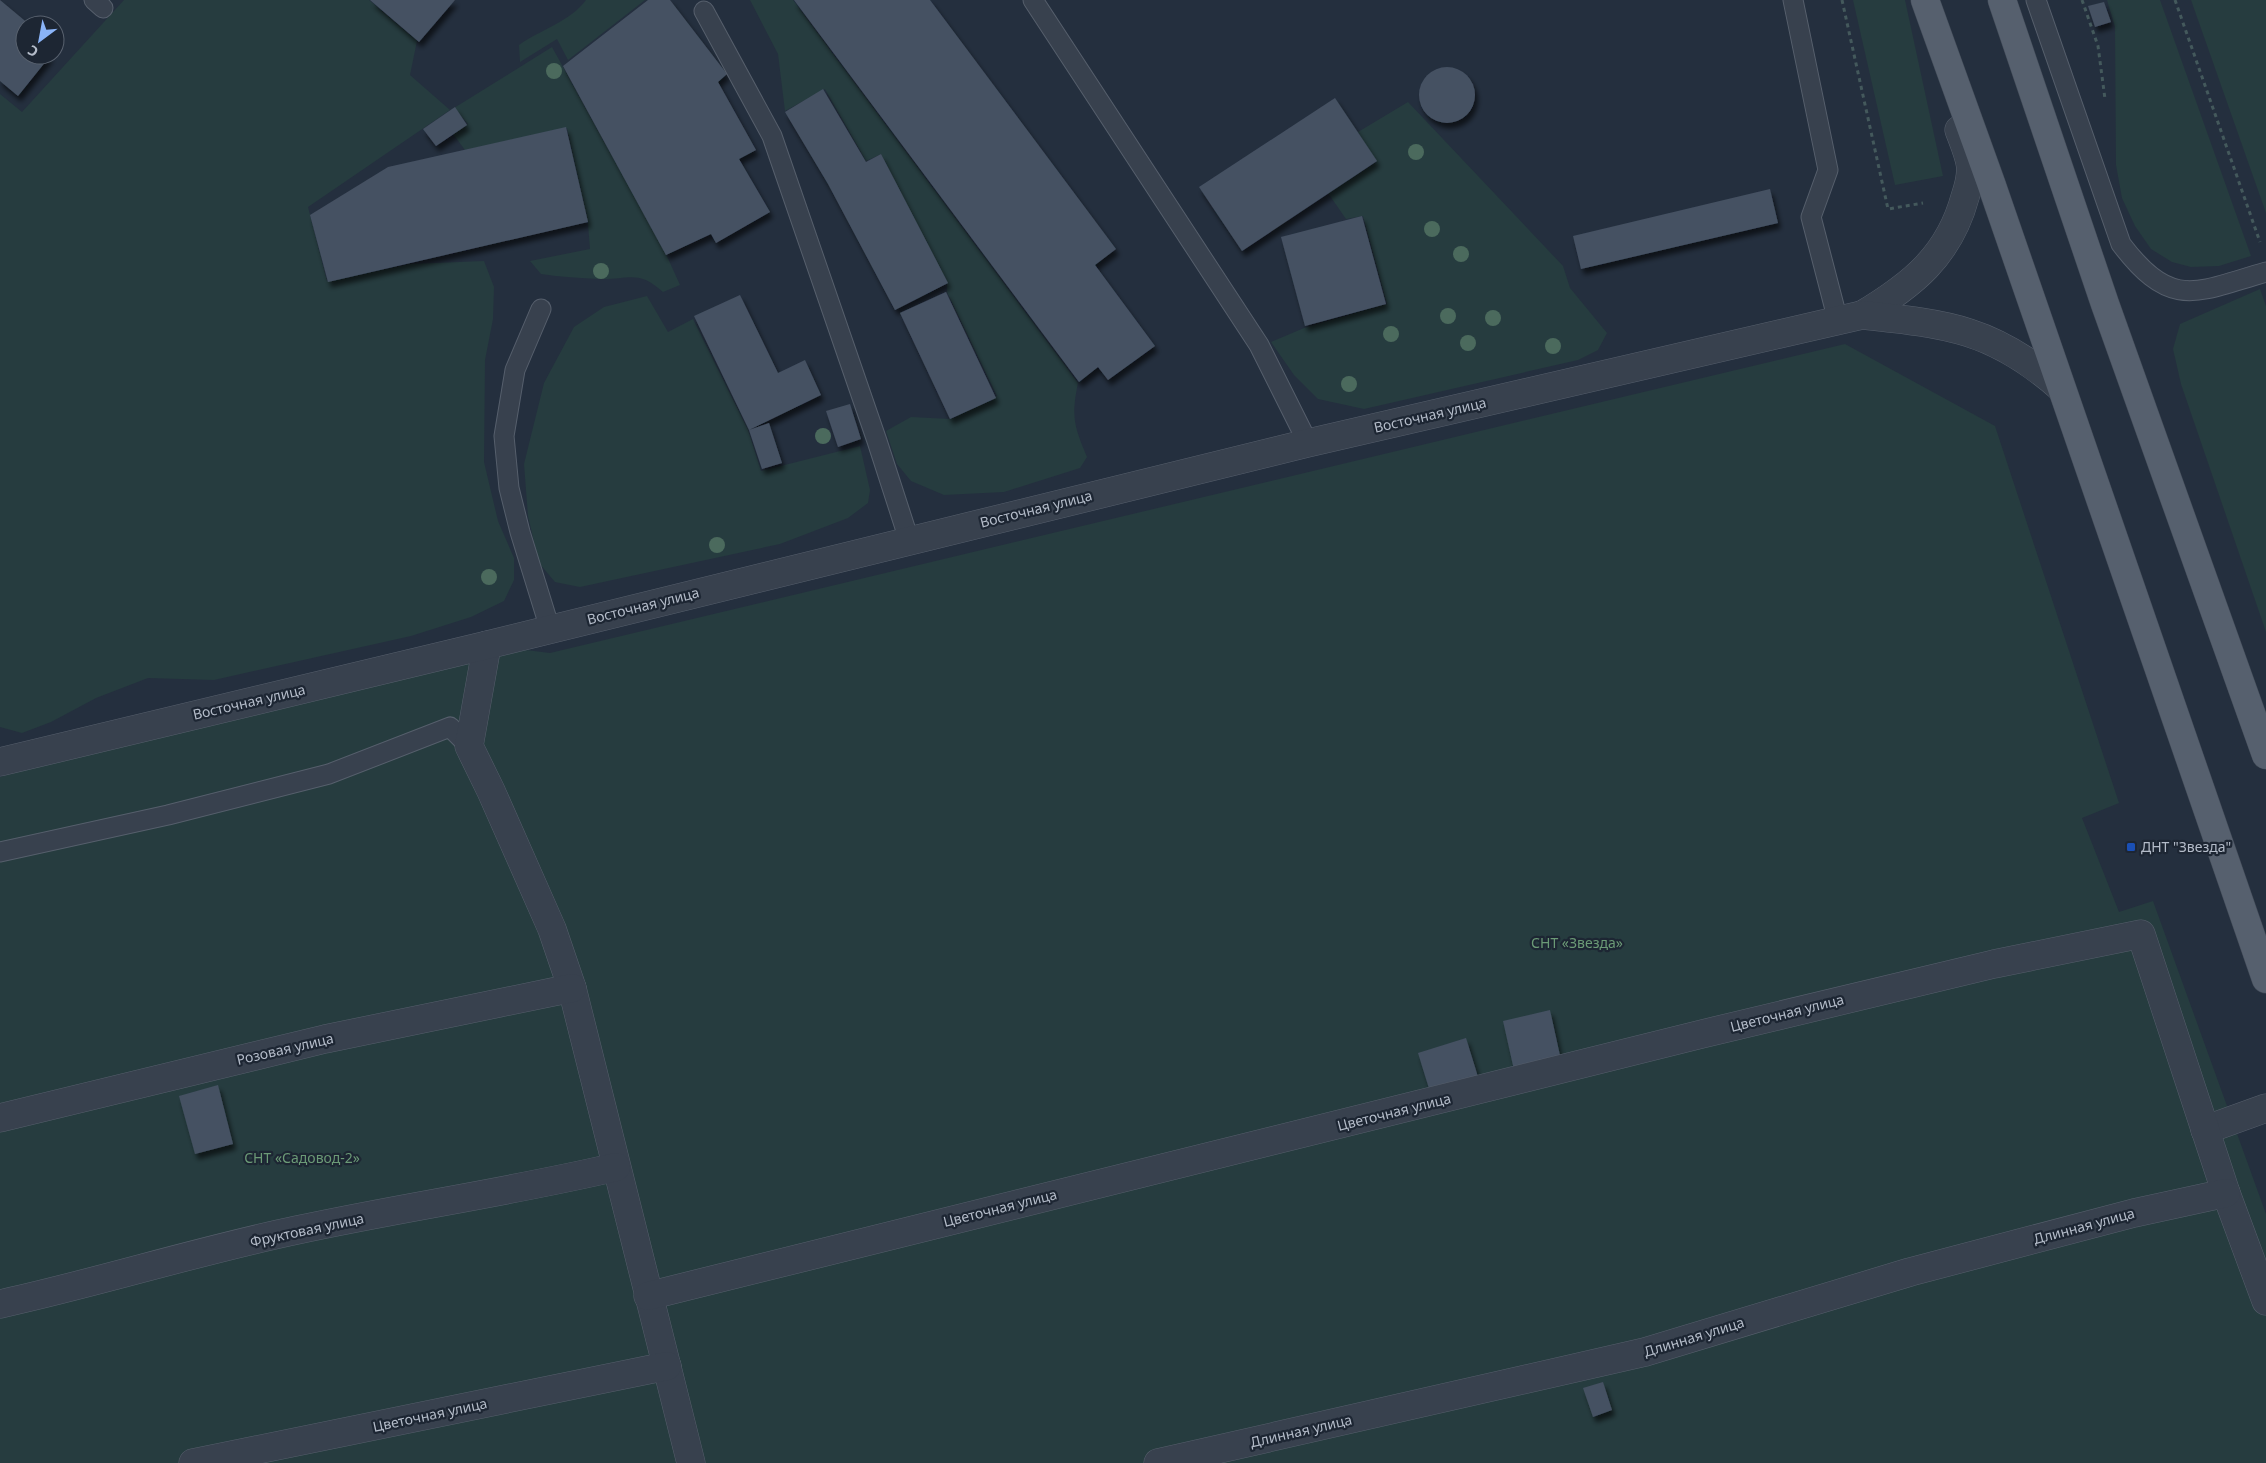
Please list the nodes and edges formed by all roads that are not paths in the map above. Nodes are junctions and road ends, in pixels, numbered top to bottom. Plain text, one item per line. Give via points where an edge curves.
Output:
1 (1033, 0) edge
2 (1793, 0) edge
3 (2002, 0) edge
4 (2036, 0) edge
5 (704, 11) dead end
6 (1929, 12) edge
7 (2266, 272) edge
8 (541, 309) dead end
9 (1850, 318) junction
10 (2061, 388) junction
11 (1308, 443) junction
12 (909, 540) junction
13 (550, 629) junction
14 (488, 645) junction
15 (468, 746) junction
16 (2266, 755) edge
17 (0, 762) edge
18 (0, 852) edge
19 (2266, 979) edge
20 (572, 988) junction
21 (2266, 1108) edge
22 (0, 1118) edge
23 (2206, 1130) junction
24 (616, 1167) junction
25 (2226, 1194) junction
26 (648, 1296) junction
27 (2266, 1301) edge
28 (0, 1304) edge
29 (667, 1366) junction
30 (192, 1463) edge
31 (691, 1463) edge
32 (1158, 1463) edge

1 - 11 lane via 1259,345
2 - 9 lane via 1828,170 1811,217
3 - 16 main road via 2108,312
4 - 7 lane via 2121,244 2137,264 2161,284 2182,292 2207,289
5 - 12 lane via 772,136
6 - 9 street via 1934,56 1970,164 1967,190 1960,215 1947,239 1918,277 1899,293
6 - 10 main road
8 - 13 lane via 515,370 504,436 509,488
9 - 10 street, Восточная улица via 1937,324 1986,338 2039,369
9 - 11 street, Восточная улица
10 - 19 main road
11 - 12 street, Восточная улица
12 - 13 street, Восточная улица
13 - 14 street, Восточная улица
14 - 15 street
14 - 17 street, Восточная улица
15 - 18 lane via 450,728 329,774
15 - 20 street via 492,791 552,929
20 - 22 street, Розовая улица via 325,1039
20 - 24 street
21 - 23 street
23 - 25 street
23 - 26 street, Цветочная улица via 2142,934 1994,964 1740,1025
24 - 26 street
24 - 28 street, Фруктовая улица via 296,1230
25 - 27 street
25 - 32 street, Длинная улица via 2134,1213 1910,1272 1646,1352
26 - 29 street
29 - 30 street, Цветочная улица
29 - 31 street

